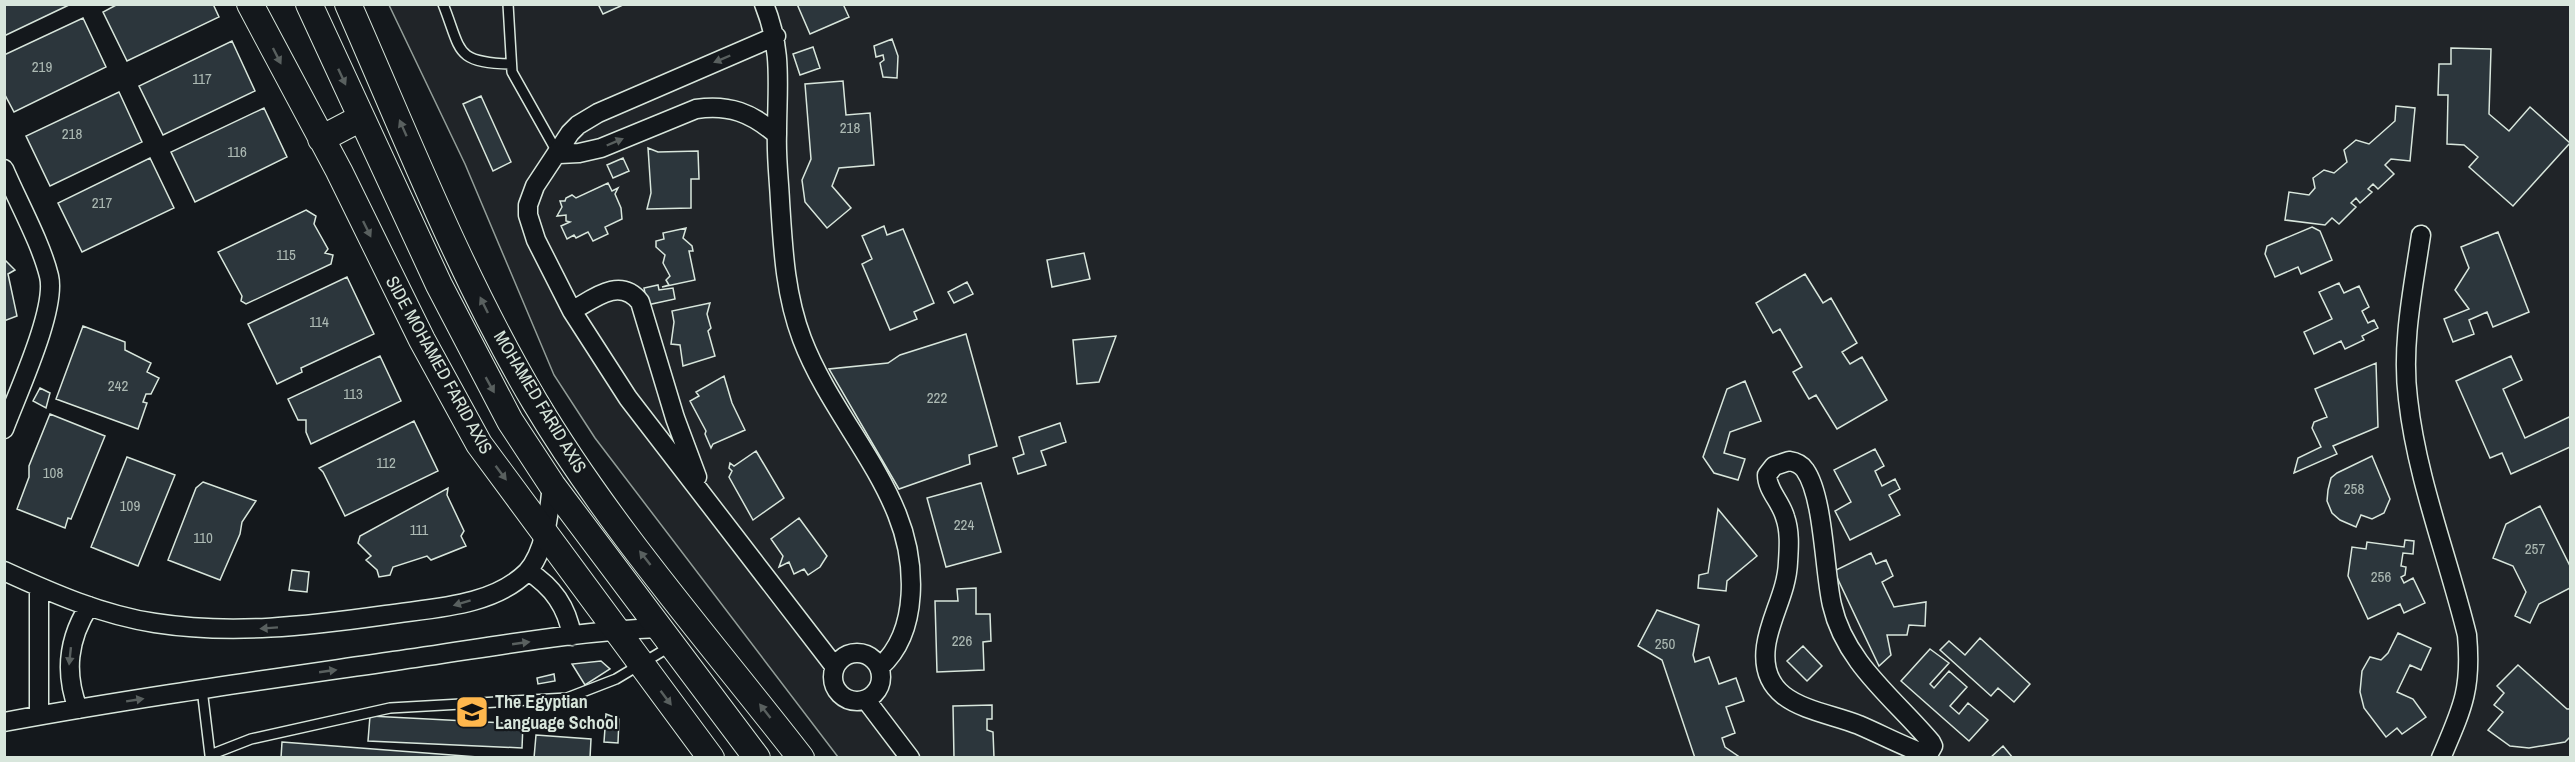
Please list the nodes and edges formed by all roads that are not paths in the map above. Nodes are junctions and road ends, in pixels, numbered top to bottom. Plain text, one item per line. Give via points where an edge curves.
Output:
1 (250, 4) edge
2 (309, 4) edge
3 (348, 4) edge
4 (443, 4) edge
5 (508, 4) edge
6 (764, 4) edge
7 (776, 36) junction
8 (510, 63) junction
9 (361, 118) junction
10 (777, 135) junction
11 (321, 139) junction
12 (559, 154) junction
13 (4, 170) edge
14 (2421, 235) dead end
15 (572, 311) junction
16 (4, 429) edge
17 (552, 485) junction
18 (706, 498) junction
19 (545, 531) junction
20 (4, 571) edge
21 (528, 571) junction
22 (39, 587) junction
23 (89, 606) junction
24 (618, 630) junction
25 (572, 636) junction
26 (666, 636) junction
27 (641, 665) junction
28 (835, 667) junction
29 (880, 668) junction
30 (202, 689) junction
31 (866, 700) junction
32 (78, 709) junction
33 (39, 715) junction
34 (4, 722) edge
35 (1935, 754) edge
36 (210, 756) edge
37 (711, 758) edge
38 (757, 758) edge
39 (801, 758) edge
40 (910, 758) edge
41 (2441, 758) edge

1 -> 11 main road, SIDE MOHAMED FARID AXIS
2 -> 9 main road, MOHAMED FARID AXIS
39 -> 3 main road, MOHAMED FARID AXIS via 618,523 572,461 535,401 466,269
4 - 8 lane via 464,54 478,62
5 - 8 lane
6 - 7 street
7 - 10 street
7 -> 12 street via 588,118 570,133
8 - 12 lane
9 - 11 main road
9 -> 17 main road, MOHAMED FARID AXIS via 476,359
12 -> 10 street via 589,152 696,109 713,106 746,112
10 - 29 street via 784,269 797,327 823,384 893,506 904,538 909,605 901,642
11 -> 19 main road, SIDE MOHAMED FARID AXIS via 479,444
12 - 15 street via 535,186 528,215 536,240
13 - 16 street via 49,276 51,291 38,339
14 - 41 street via 2407,345 2407,399 2424,482 2467,635 2469,657 2459,721
15 - 18 street via 628,398
15 - 18 street via 613,289 628,291 640,302 675,418
17 - 19 street
17 - 26 main road, MOHAMED FARID AXIS
18 - 28 street
19 - 21 street
19 - 24 main road, SIDE MOHAMED FARID AXIS
20 - 22 street
21 -> 23 street via 488,595 454,606 288,627 208,629 153,623
21 - 25 street via 559,598
22 - 23 street
22 - 33 street
23 -> 32 street via 74,633 70,656 69,679
24 - 25 street
24 - 26 street
24 - 27 main road, SIDE MOHAMED FARID AXIS
30 -> 25 street
26 - 27 lane
26 - 38 main road, MOHAMED FARID AXIS
27 - 36 lane via 602,686 567,698 390,708 251,739
27 -> 37 main road, SIDE MOHAMED FARID AXIS
28 - 29 street via 840,659 857,652 874,659
28 - 31 street via 832,676 839,694
29 - 31 street via 880,686
32 -> 30 street
30 - 36 lane
31 - 40 street
32 - 33 street
33 - 34 street
35 - 35 street via 1931,742 1863,668 1839,629 1828,589 1818,510 1807,474 1795,462 1774,466 1767,482 1785,517 1789,547 1788,572 1766,648 1773,684 1787,699 1805,709 1860,725 1922,753

